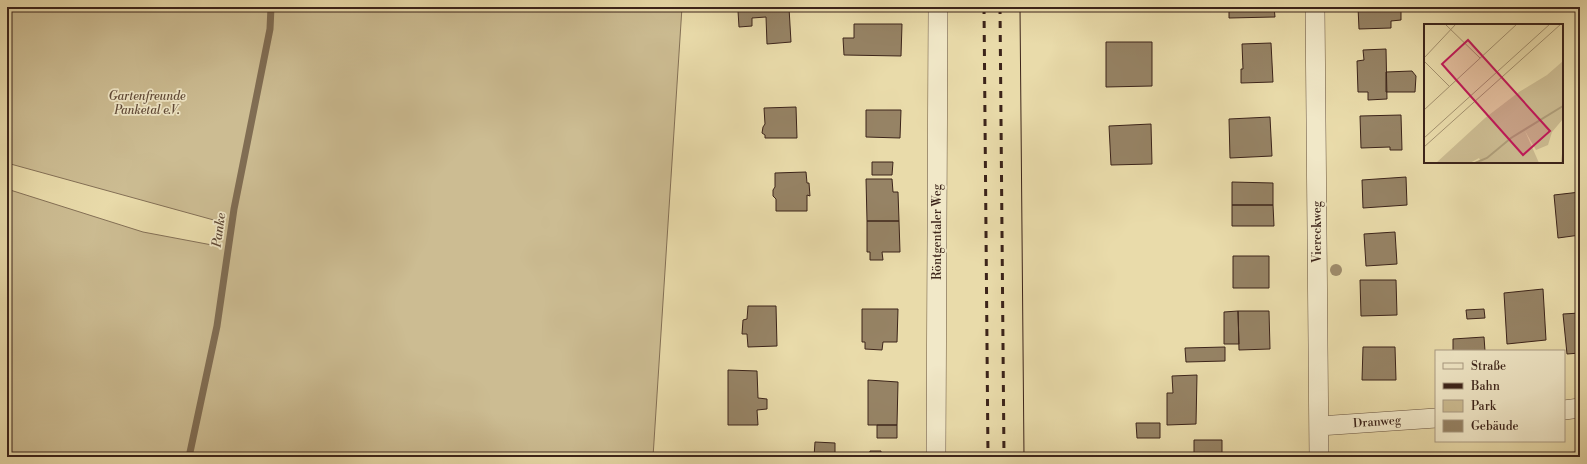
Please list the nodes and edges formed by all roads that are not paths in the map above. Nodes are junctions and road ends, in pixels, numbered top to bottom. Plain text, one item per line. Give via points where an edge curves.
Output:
1 (938, 7) edge
2 (1315, 7) edge
3 (1580, 408) edge
4 (1565, 410) edge
5 (1435, 418) edge
6 (1319, 426) junction
7 (936, 457) edge
8 (1319, 457) edge

1 - 7 street, Röntgentaler Weg
2 - 6 street, Viereckweg
3 - 4 street
5 - 6 street, Dranweg
6 - 8 street, Viereckweg

